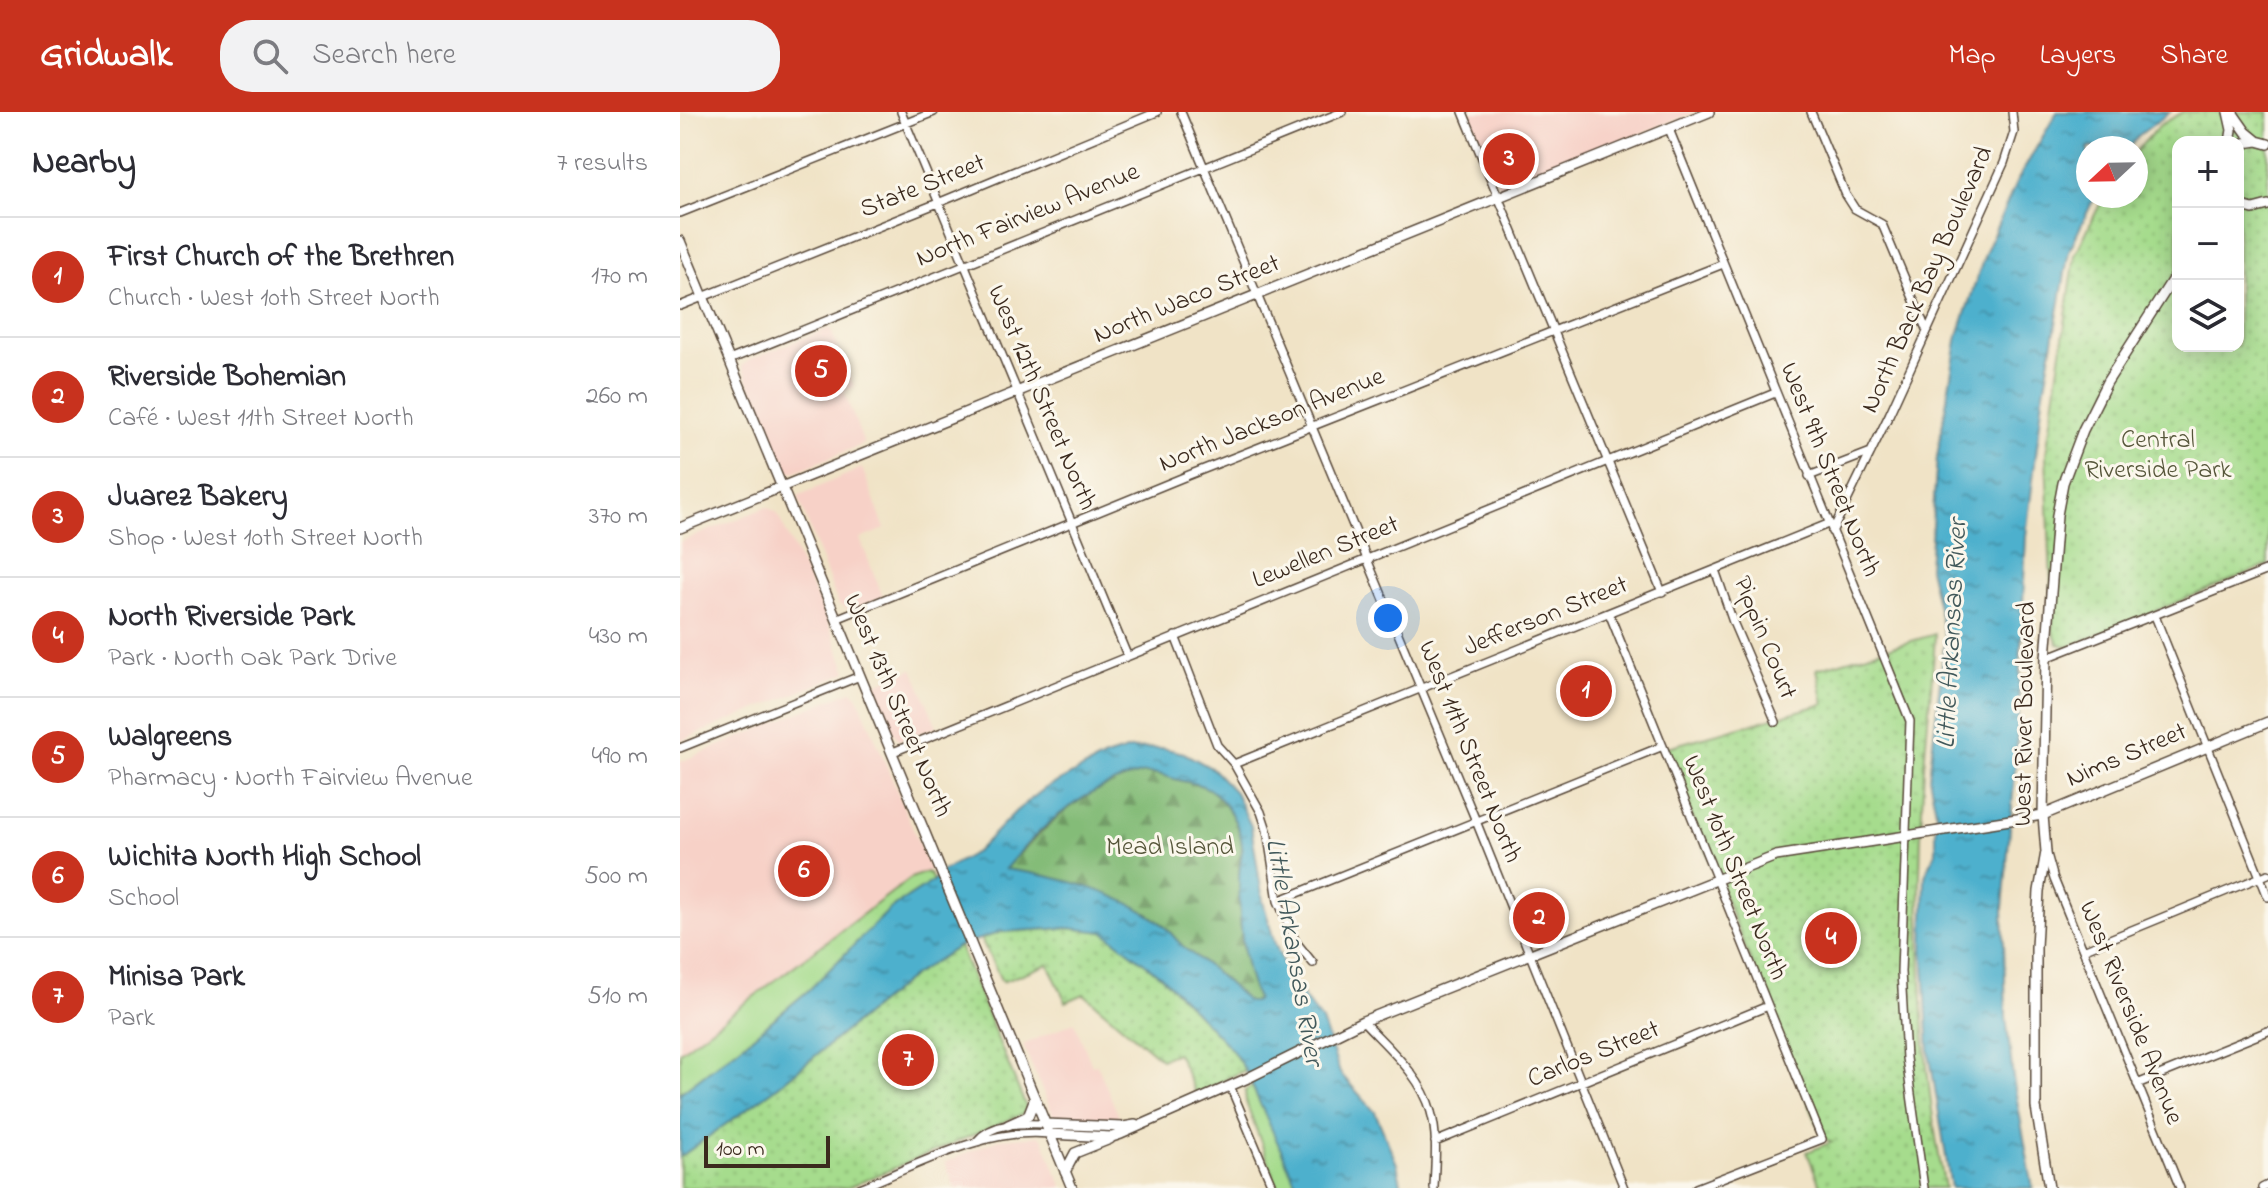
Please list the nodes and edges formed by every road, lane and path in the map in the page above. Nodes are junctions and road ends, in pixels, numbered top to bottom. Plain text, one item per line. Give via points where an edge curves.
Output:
1 (901, 112) edge
2 (934, 112) edge
3 (1157, 112) edge
4 (1181, 112) edge
5 (1342, 112) edge
6 (1463, 112) edge
7 (1709, 112) edge
8 (1811, 112) edge
9 (2012, 112) edge
10 (2230, 112) edge
11 (906, 123) junction
12 (1669, 129) junction
13 (2231, 136) edge
14 (2257, 141) junction
15 (2244, 143) edge
16 (2268, 144) edge
17 (1204, 167) junction
18 (1498, 198) junction
19 (938, 203) junction
20 (2268, 205) edge
21 (2244, 208) edge
22 (680, 213) edge
23 (680, 241) edge
24 (963, 264) junction
25 (1723, 264) junction
26 (2172, 280) edge
27 (703, 296) junction
28 (1258, 296) junction
29 (680, 306) edge
30 (1926, 329) junction
31 (1552, 332) junction
32 (729, 360) junction
33 (1017, 392) junction
34 (1775, 393) junction
35 (1312, 427) junction
36 (1871, 452) junction
37 (1607, 461) junction
38 (1809, 476) junction
39 (782, 487) junction
40 (1072, 523) junction
41 (680, 528) edge
42 (1830, 528) junction
43 (1367, 558) junction
44 (1715, 570) junction
45 (2268, 570) edge
46 (1662, 592) junction
47 (1609, 613) junction
48 (2155, 616) junction
49 (836, 619) junction
50 (1175, 636) junction
51 (1127, 655) junction
52 (2046, 658) junction
53 (860, 676) junction
54 (1421, 689) junction
55 (1776, 722) dead end
56 (2268, 722) edge
57 (1663, 746) junction
58 (2208, 746) junction
59 (680, 748) edge
60 (893, 752) junction
61 (1234, 764) junction
62 (2043, 815) junction
63 (1476, 821) junction
64 (1906, 834) junction
65 (2046, 852) junction
66 (2264, 876) edge
67 (1717, 880) junction
68 (2268, 897) edge
69 (1278, 901) junction
70 (2083, 950) junction
71 (1529, 954) junction
72 (1313, 963) dead end
73 (1768, 1006) junction
74 (1363, 1021) junction
75 (2268, 1031) edge
76 (1581, 1082) junction
77 (2137, 1084) junction
78 (1230, 1086) junction
79 (1035, 1098) junction
80 (1142, 1123) junction
81 (1008, 1125) junction
82 (1047, 1129) junction
83 (1121, 1134) junction
84 (977, 1141) junction
85 (1435, 1142) junction
86 (1065, 1172) junction
87 (2268, 1185) edge
88 (860, 1188) edge
89 (1072, 1188) edge
90 (1273, 1188) edge
91 (1434, 1188) edge
92 (1624, 1188) edge
93 (1696, 1188) edge
94 (1924, 1188) edge
95 (2049, 1188) edge
96 (2180, 1188) edge
97 (2262, 1188) edge

1 - 11 street, West 12th Street North
2 - 11 street
3 - 19 street, State Street
4 - 17 street, West 11th Street North
5 - 17 street, North Fairview Avenue
6 - 18 street
7 - 12 street, North Waco Street
8 - 30 street via 1846,195 1855,209 1882,224
9 - 30 street, North Back Bay Boulevard via 2010,148
10 - 13 street
10 - 14 street
11 - 19 street, West 12th Street North
11 - 22 street
12 - 18 street, North Waco Street
12 - 25 street, West 9th Street North
14 - 15 street
14 - 16 street
17 - 24 street, North Fairview Avenue
17 - 28 street, West 11th Street North
18 - 28 street, North Waco Street
18 - 31 street
19 - 24 street, West 12th Street North
19 - 27 street, State Street
20 - 21 street
23 - 27 street, West 13th Street North
24 - 32 street, North Fairview Avenue
24 - 33 street, West 12th Street North
25 - 31 street, North Jackson Avenue
25 - 34 street, West 9th Street North
26 - 52 street, West River Boulevard via 2107,382 2063,483
27 - 29 street
27 - 32 street, West 13th Street North
28 - 33 street, North Waco Street
28 - 35 street, West 11th Street North
30 - 36 street, North Back Bay Boulevard
31 - 35 street, North Jackson Avenue
31 - 37 street
32 - 39 street, West 13th Street North
33 - 39 street, North Waco Street
33 - 40 street, West 12th Street North
34 - 37 street, Lewellen Street
34 - 38 street, West 9th Street North
35 - 40 street, North Jackson Avenue
35 - 43 street, West 11th Street North
36 - 38 street, North Back Bay Boulevard
36 - 42 street, North Back Bay Boulevard
37 - 43 street, Lewellen Street
37 - 46 street
38 - 42 street, West 9th Street North
39 - 41 street, North Waco Street
39 - 49 street, West 13th Street North
40 - 49 street, North Jackson Avenue
40 - 51 street, West 12th Street North
42 - 44 street, Jefferson Street
42 - 64 street, West 9th Street North via 1910,721
43 - 50 street, Lewellen Street
43 - 54 street, West 11th Street North
44 - 46 street, Jefferson Street
44 - 55 street, Pippin Court
45 - 48 street
46 - 47 street, Jefferson Street
47 - 54 street, Jefferson Street
47 - 57 street, West 10th Street North
48 - 52 street
48 - 58 street
49 - 53 street, West 13th Street North
50 - 51 street, Lewellen Street
50 - 61 street via 1217,745
51 - 60 street, Lewellen Street
52 - 62 street, West River Boulevard
53 - 59 street
53 - 60 street, West 13th Street North
54 - 61 street, Jefferson Street
54 - 63 street, West 11th Street North
56 - 58 street, Nims Street
57 - 63 street
57 - 67 street, West 10th Street North
58 - 62 street, Nims Street
58 - 66 street
60 - 79 street, West 13th Street North
61 - 69 street via 1264,821
62 - 64 street, Nims Street
62 - 65 street, West River Boulevard
63 - 69 street
63 - 71 street, West 11th Street North
64 - 67 street, Nims Street via 1776,856
64 - 94 street, West 9th Street North via 1902,1008
65 - 70 street, West Riverside Avenue
65 - 95 street, West River Boulevard via 2036,947 2036,1107
66 - 68 street
66 - 70 street
67 - 71 street, Nims Street
67 - 73 street, West 10th Street North
69 - 72 street via 1296,942
70 - 77 street, West Riverside Avenue
71 - 74 street, Nims Street
71 - 76 street, West 11th Street North
73 - 76 street, Carlos Street
73 - 93 street, West 10th Street North via 1822,1139
74 - 78 street, Nims Street
74 - 85 street via 1422,1090
75 - 77 street
76 - 85 street, Carlos Street
76 - 92 street, West 11th Street North
77 - 96 street, West Riverside Avenue
78 - 80 street, Nims Street
78 - 90 street
79 - 81 street via 1028,1116
79 - 82 street, West 13th Street North
80 - 82 street
80 - 83 street
81 - 82 street
81 - 84 street
82 - 83 street
82 - 84 street
82 - 86 street, West 13th Street North
83 - 86 street via 1075,1153
84 - 88 street
85 - 91 street
86 - 89 street, West 13th Street North
87 - 97 street

